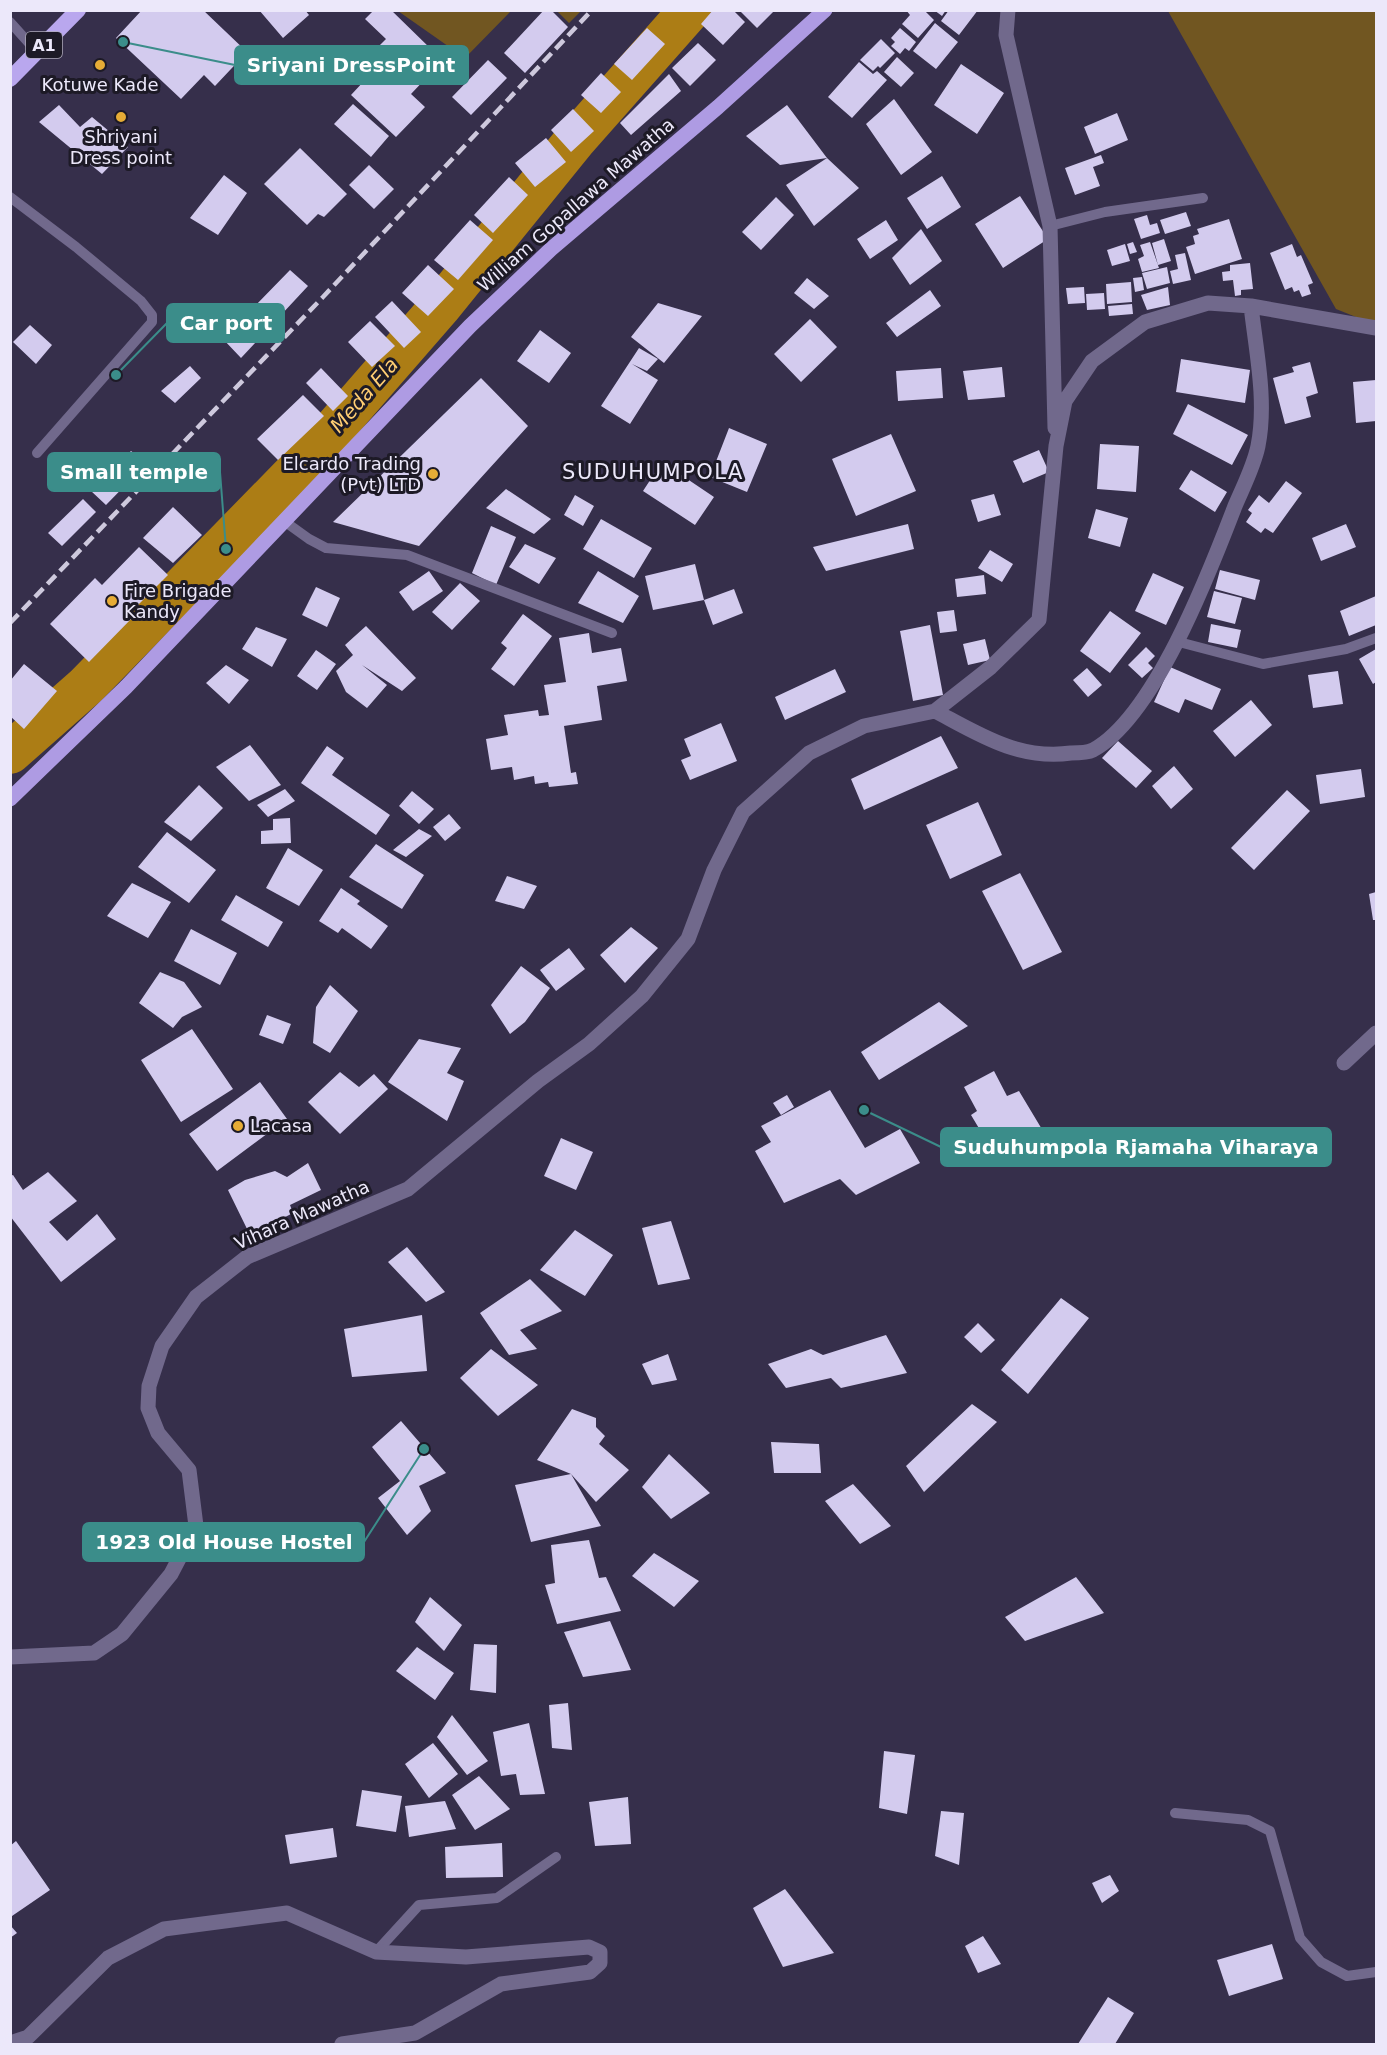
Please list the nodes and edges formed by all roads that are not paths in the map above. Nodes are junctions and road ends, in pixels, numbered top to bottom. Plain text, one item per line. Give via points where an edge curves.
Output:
1 (78, 10) edge
2 (825, 10) edge
3 (1008, 10) edge
4 (10, 22) edge
5 (37, 52) junction
6 (11, 79) edge
7 (10, 197) edge
8 (1203, 198) dead end
9 (1050, 226) junction
10 (1251, 306) junction
11 (1377, 328) edge
12 (1056, 446) junction
13 (38, 453) dead end
14 (284, 521) junction
15 (612, 633) dead end
16 (1377, 638) edge
17 (1175, 641) junction
18 (935, 711) junction
19 (10, 799) edge
20 (1377, 1034) edge
21 (1344, 1063) dead end
22 (10, 1657) edge
23 (1175, 1813) dead end
24 (556, 1857) dead end
25 (376, 1952) junction
26 (1377, 1972) edge
27 (10, 2043) edge
28 (342, 2044) edge

1 - 5 highway, A1
2 - 14 main road, William Gopallawa Mawatha via 718,107 550,249 431,366
3 - 9 street via 1006,35
4 - 5 lane
5 - 6 highway, A1
7 - 13 lane via 75,247 152,315 152,322
8 - 9 lane via 1105,212
9 - 12 street
10 - 11 street
10 - 12 street via 1208,303 1145,322 1092,361 1065,401
10 - 17 street via 1261,399 1258,447 1218,551
12 - 18 street via 1039,620 991,667
14 - 15 lane via 326,548 407,555
14 - 19 main road, William Gopallawa Mawatha via 126,687
16 - 17 lane via 1346,649 1263,664
17 - 18 street via 1157,680 1127,722 1092,751 1049,756 999,746
18 - 22 street, Vihara Mawatha via 864,726 808,753 743,812 714,870 688,939 642,996 589,1044 538,1081 408,1189 247,1257 196,1297 162,1346 149,1386 148,1408 158,1433 189,1470 196,1526 171,1574 122,1634 94,1653
20 - 21 street
23 - 26 lane via 1248,1820 1270,1832 1300,1938 1321,1962 1347,1976
24 - 25 lane via 497,1898 419,1905
25 - 27 street via 287,1913 164,1929 108,1958 28,2037
25 - 28 street via 466,1957 589,1947 600,1952 600,1964 590,1972 501,1984 415,2033

